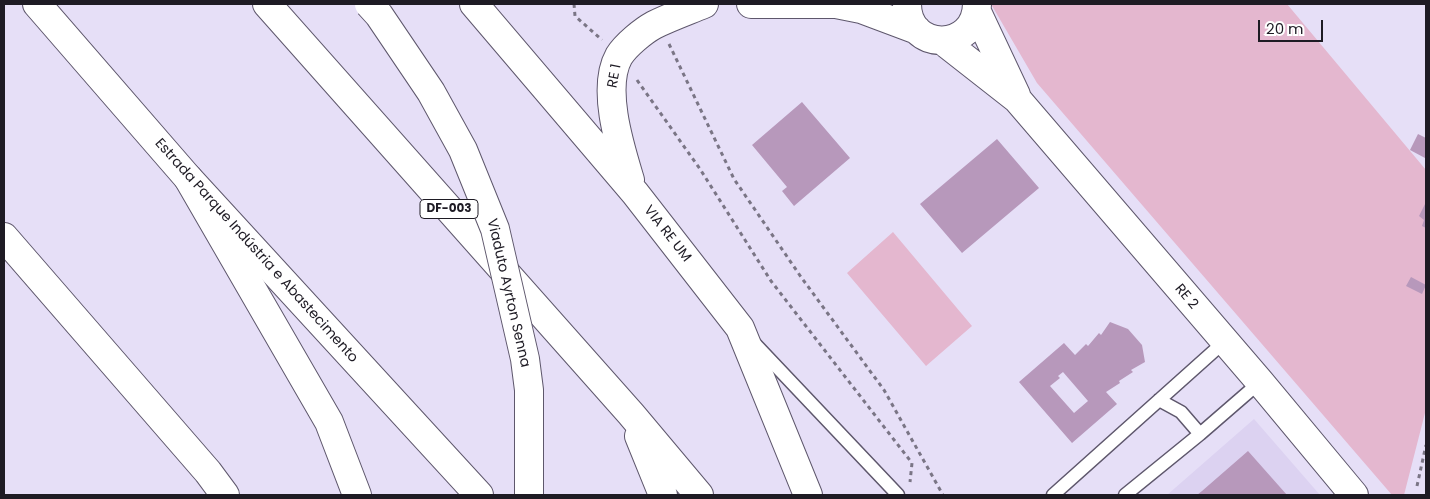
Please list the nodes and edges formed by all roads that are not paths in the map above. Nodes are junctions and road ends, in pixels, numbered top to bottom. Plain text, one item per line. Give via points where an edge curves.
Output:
1 (37, 4) edge
2 (267, 4) edge
3 (369, 4) edge
4 (474, 4) edge
5 (704, 4) edge
6 (751, 4) edge
7 (837, 4) edge
8 (907, 4) edge
9 (977, 8) edge
10 (917, 30) junction
11 (943, 41) junction
12 (1017, 99) junction
13 (188, 178) junction
14 (635, 193) junction
15 (4, 237) edge
16 (740, 328) junction
17 (1224, 342) junction
18 (1260, 382) junction
19 (1159, 400) junction
20 (631, 414) junction
21 (1200, 434) junction
22 (225, 495) edge
23 (357, 495) edge
24 (479, 495) edge
25 (529, 495) edge
26 (663, 495) edge
27 (699, 495) edge
28 (808, 495) edge
29 (898, 495) edge
30 (1053, 495) edge
31 (1125, 495) edge
32 (1354, 495) edge

1 - 13 main road, Estrada Parque Indústria e Abastecimento
2 - 20 main road, DF-003
3 - 25 main road, Viaduto Ayrton Senna, bridge via 431,92 463,150 495,230 525,359 529,390
4 - 14 main road, VIA RE UM
5 - 14 main road, RE 1 via 654,25 637,37 620,56 612,79 612,95 618,142
6 - 7 main road
7 - 10 main road via 861,9
8 - 10 main road via 910,19
9 - 11 main road via 972,24 962,34
9 - 12 main road, RE 2
10 - 11 main road, RE 2 via 927,37
11 - 12 main road, RE 2
12 - 17 main road, RE 2
13 - 23 main road via 329,422
13 - 24 main road, Estrada Parque Indústria e Abastecimento
14 - 16 main road, VIA RE UM
15 - 22 main road
16 - 28 main road, VIA RE UM
16 - 29 lane
17 - 18 main road, RE 2
17 - 19 lane
18 - 21 lane
18 - 32 main road, RE 2
19 - 21 lane via 1181,412
19 - 30 lane
20 - 26 main road
20 - 27 main road, DF-003
21 - 31 lane

